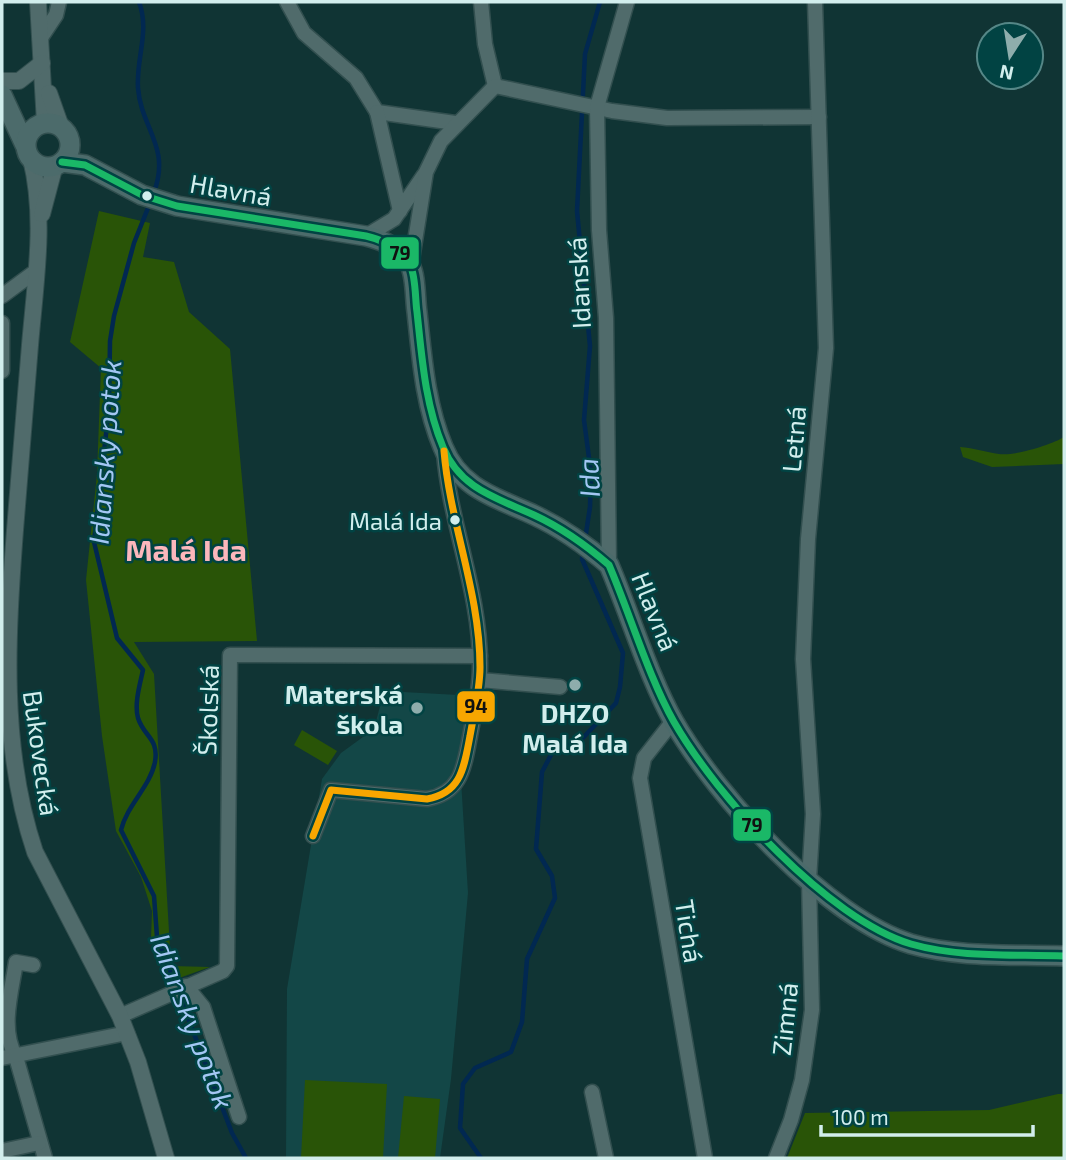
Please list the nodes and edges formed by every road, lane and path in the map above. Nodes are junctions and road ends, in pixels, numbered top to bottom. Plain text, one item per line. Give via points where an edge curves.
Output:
1 (38, 2) edge
2 (59, 2) edge
3 (287, 2) edge
4 (481, 2) edge
5 (627, 2) edge
6 (815, 2) edge
7 (40, 39) junction
8 (42, 63) junction
9 (2, 84) edge
10 (495, 86) junction
11 (2, 95) edge
12 (594, 106) junction
13 (377, 112) junction
14 (819, 117) junction
15 (455, 123) junction
16 (52, 127) junction
17 (28, 152) junction
18 (59, 163) junction
19 (426, 172) junction
20 (122, 182) junction
21 (400, 211) junction
22 (37, 236) junction
23 (366, 236) junction
24 (411, 266) junction
25 (36, 271) junction
26 (2, 296) edge
27 (2, 323) edge
28 (2, 371) edge
29 (444, 451) junction
30 (467, 482) junction
31 (452, 500) junction
32 (609, 565) junction
33 (6, 589) edge
34 (480, 656) junction
35 (480, 680) junction
36 (559, 687) dead end
37 (673, 721) junction
38 (313, 836) dead end
39 (809, 880) junction
40 (1064, 956) edge
41 (33, 965) dead end
42 (186, 986) junction
43 (120, 1016) junction
44 (127, 1033) junction
45 (9, 1058) edge
46 (593, 1092) dead end
47 (239, 1117) dead end
48 (39, 1143) junction
49 (2, 1151) edge
50 (45, 1158) edge
51 (166, 1158) edge
52 (606, 1158) edge
53 (705, 1158) edge
54 (776, 1158) edge

1 - 7 street
2 - 7 street
3 - 13 street via 304,33 356,78
4 - 10 street
5 - 12 street, Idanská
6 - 14 street, Letná
7 - 8 street
8 - 9 street via 19,80
8 - 16 street
9 - 16 main road, Hlavná
10 - 12 street
10 - 15 street
11 - 17 main road
12 - 14 street via 667,118
12 - 32 street, Idanská via 606,318
13 - 15 street
13 - 21 street
14 - 39 street, Letná via 826,348 808,539 803,659 813,814
15 - 19 street
16 - 17 main road via 27,138
16 - 18 main road via 70,145
16 - 20 main road, Hlavná
17 - 18 main road, Hlavná via 44,167
17 - 22 street, Bukovecká via 35,179
18 - 20 main road, Hlavná via 85,165
18 - 22 street
19 - 21 street
19 - 24 street
20 - 23 main road, Hlavná via 164,202
21 - 23 street
22 - 25 street, Bukovecká
23 - 24 main road, Hlavná via 395,248
24 - 29 main road, Hlavná via 428,399
25 - 26 street
25 - 33 street, Bukovecká
27 - 28 street
29 - 30 main road, Hlavná
29 - 31 street
30 - 31 street
30 - 32 main road, Hlavná via 534,515
31 - 34 street via 473,594
32 - 37 main road, Hlavná
33 - 43 street, Bukovecká via 9,722 26,826 47,879
34 - 35 street
34 - 42 street, Školská via 230,654 228,962 223,971
35 - 36 street
35 - 38 street via 464,771 455,785 440,797 427,799 331,790
37 - 39 main road, Hlavná via 729,799
37 - 53 street, Tichá via 644,758 640,778
39 - 40 main road, Hlavná via 865,922 908,943 954,953
39 - 54 street, Zimná via 811,1022 802,1080
41 - 45 street via 16,962 6,1032
42 - 43 street, Školská
42 - 47 street via 203,1007
43 - 44 street, Bukovecká
44 - 45 street
44 - 51 street, Bukovecká
45 - 48 street
46 - 52 street
48 - 49 street
48 - 50 street

